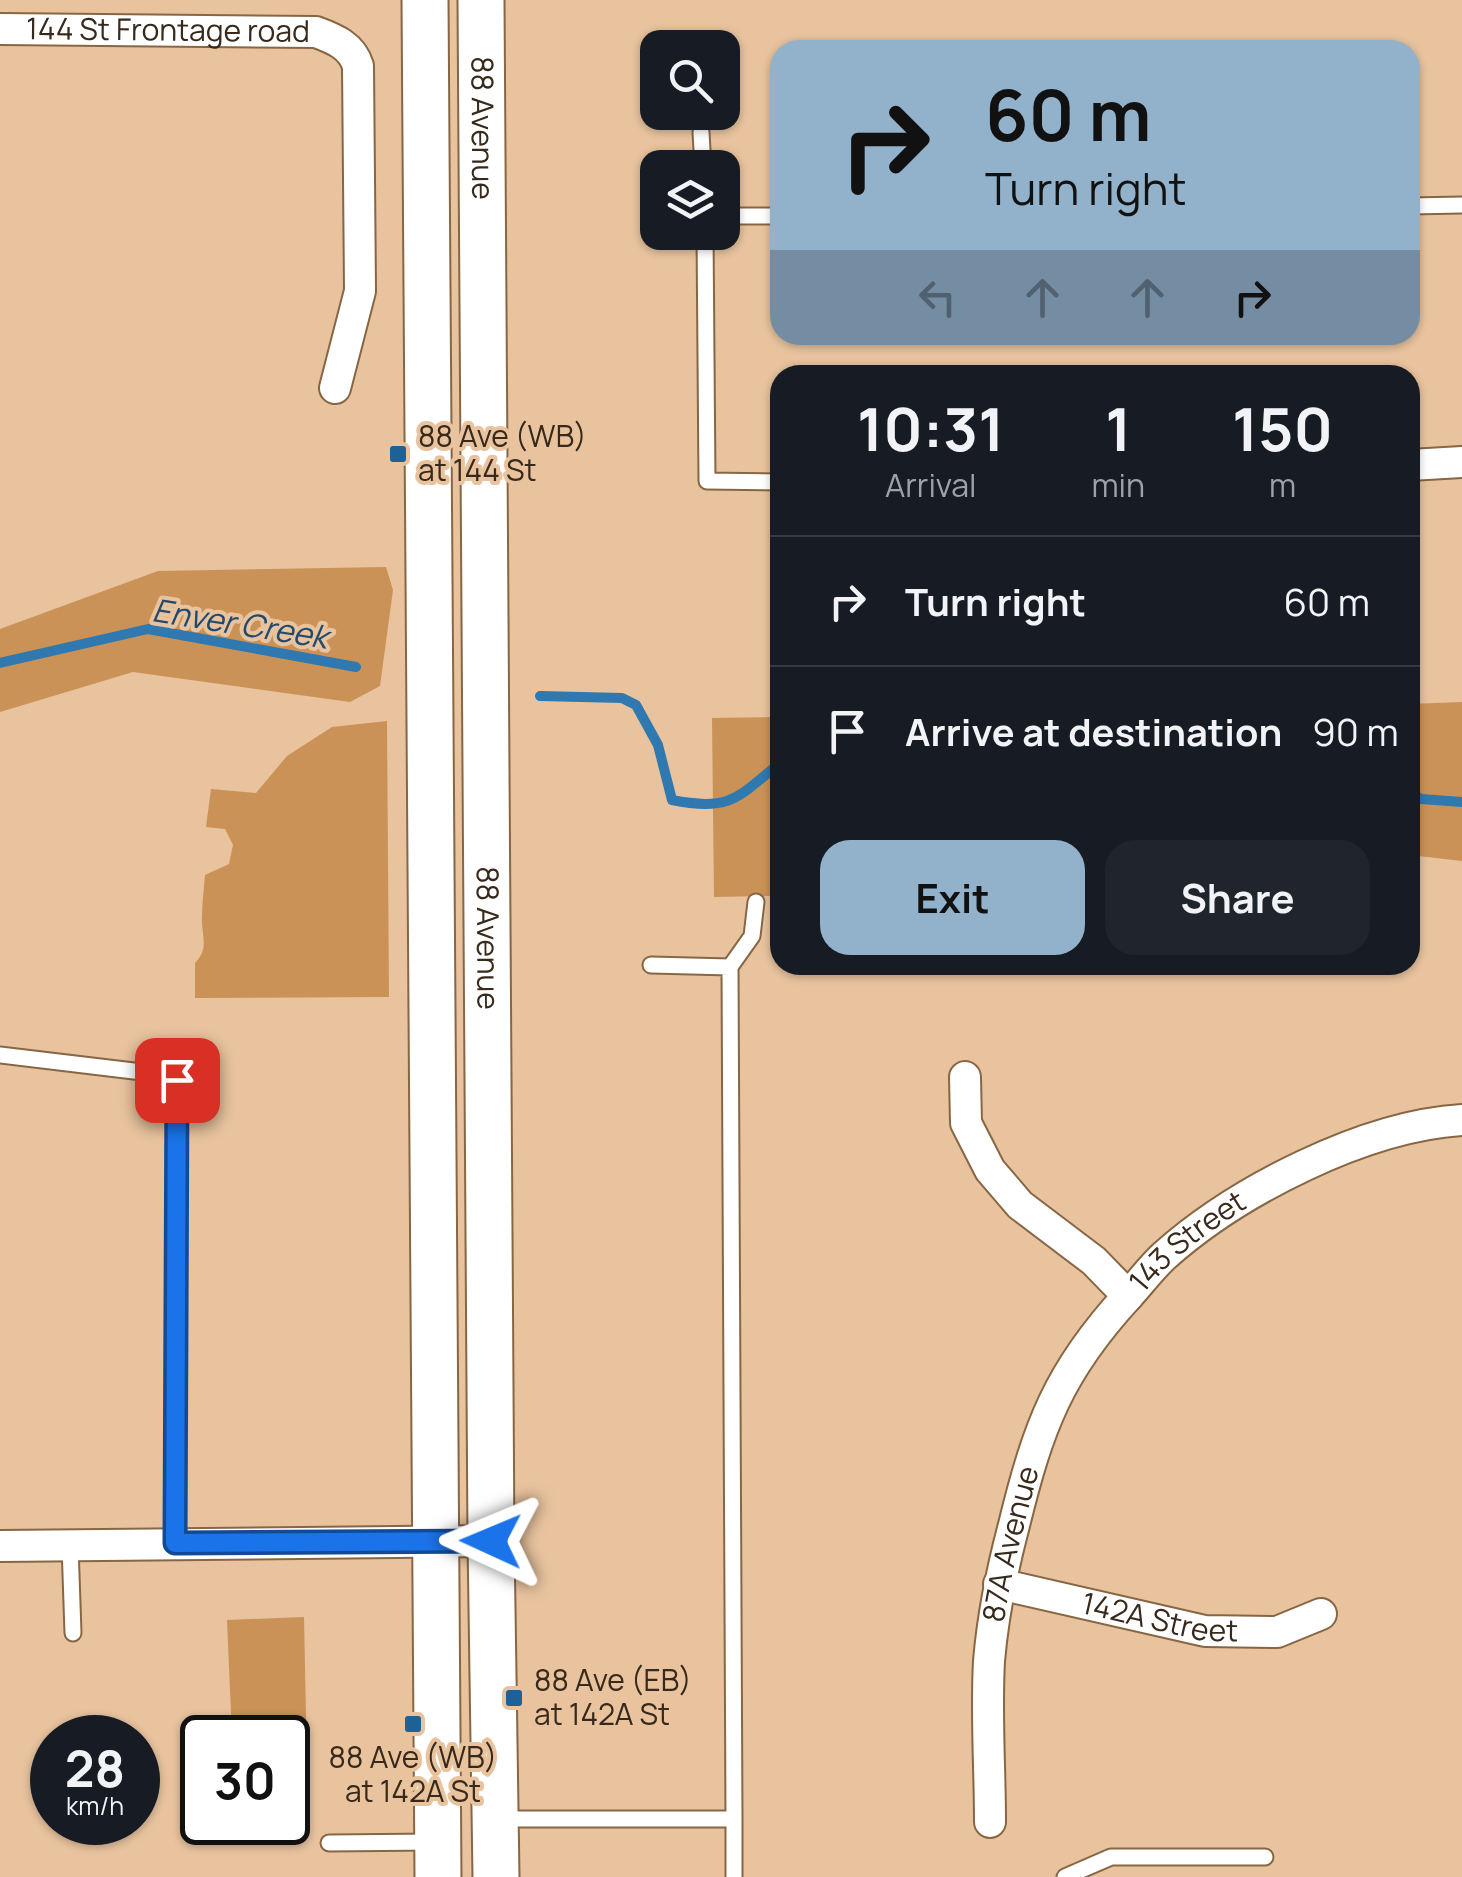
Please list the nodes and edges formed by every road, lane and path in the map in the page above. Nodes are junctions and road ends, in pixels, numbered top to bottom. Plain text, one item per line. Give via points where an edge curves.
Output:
1 (425, 0) edge
2 (481, 0) edge
3 (0, 29) edge
4 (701, 132) dead end
5 (702, 150) edge
6 (1462, 204) edge
7 (1420, 206) edge
8 (740, 216) edge
9 (770, 216) edge
10 (705, 250) edge
11 (335, 388) dead end
12 (1462, 462) edge
13 (1420, 464) edge
14 (770, 482) edge
15 (756, 902) dead end
16 (651, 965) dead end
17 (730, 967) junction
18 (0, 1054) edge
19 (965, 1077) dead end
20 (1462, 1120) edge
21 (1128, 1296) junction
22 (435, 1540) junction
23 (491, 1541) junction
24 (175, 1543) junction
25 (70, 1545) junction
26 (0, 1546) edge
27 (999, 1584) junction
28 (1321, 1614) dead end
29 (73, 1633) dead end
30 (734, 1818) junction
31 (496, 1819) junction
32 (990, 1822) dead end
33 (329, 1842) dead end
34 (1265, 1857) dead end
35 (438, 1860) edge
36 (496, 1877) edge
37 (734, 1877) edge
38 (1065, 1877) edge

1 - 22 main road, 88 Avenue
2 - 23 main road, 88 Avenue
3 - 11 street, 144 St Frontage road via 316,32 354,54 360,291
4 - 5 lane
6 - 7 lane
8 - 9 lane
10 - 14 lane via 707,481
12 - 13 street
15 - 17 lane via 752,936
16 - 17 lane
17 - 30 lane
18 - 24 lane via 177,1080
19 - 21 street, 143 Street via 966,1123 990,1170 1020,1205
20 - 21 street, 143 Street via 1379,1136 1252,1193 1164,1256
21 - 27 street, 87A Avenue via 1098,1328 1044,1419
22 - 23 street
22 - 24 street
22 - 35 main road, 88 Avenue
23 - 31 main road, 88 Avenue
24 - 25 street
25 - 26 street
25 - 29 lane
27 - 28 street, 142A Street via 1205,1631 1277,1632
27 - 32 street, 87A Avenue via 989,1662
30 - 31 lane
30 - 37 lane
31 - 36 main road, 88 Avenue
33 - 35 lane
34 - 38 lane via 1111,1857

